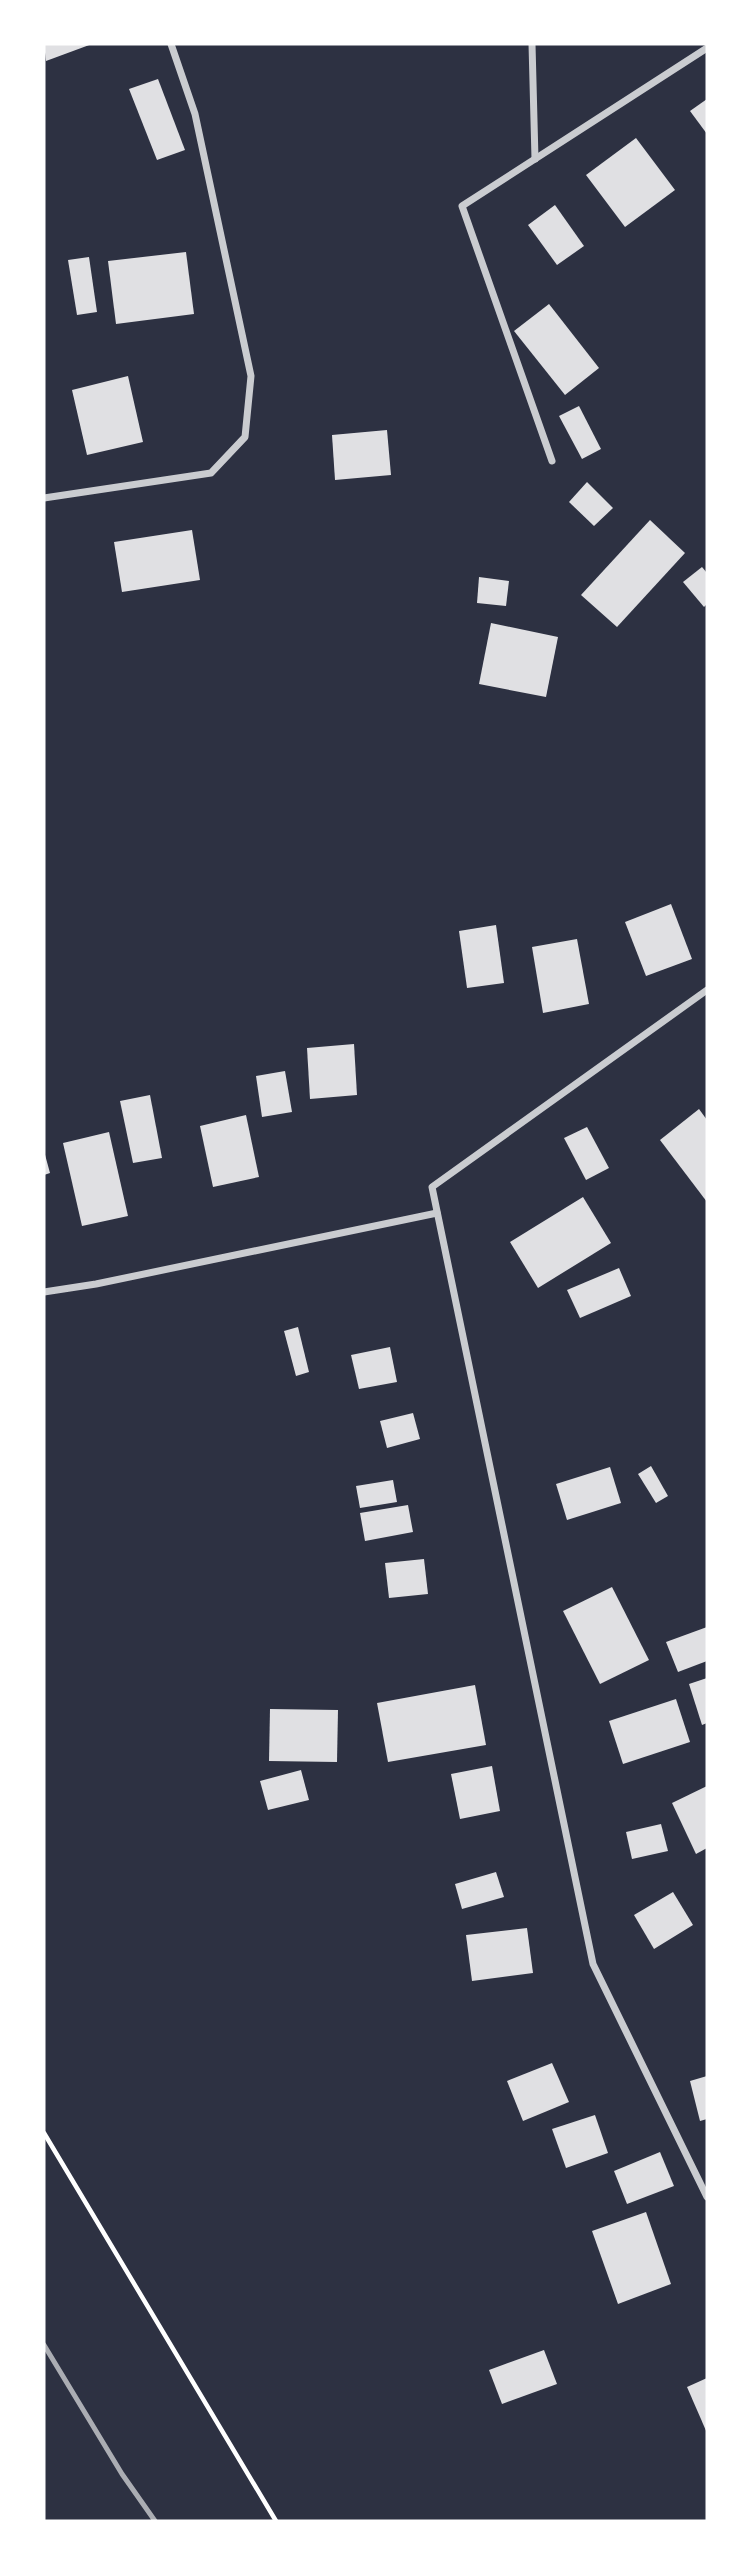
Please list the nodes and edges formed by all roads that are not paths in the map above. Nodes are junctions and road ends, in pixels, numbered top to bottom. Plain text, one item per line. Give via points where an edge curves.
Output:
1 (171, 44) edge
2 (532, 44) edge
3 (707, 48) edge
4 (535, 159) junction
5 (552, 461) dead end
6 (44, 498) edge
7 (707, 990) edge
8 (437, 1213) junction
9 (44, 1292) edge
10 (707, 2197) edge

1 - 6 street via 195,114 251,376 245,437 211,473
2 - 4 street
3 - 4 street
4 - 5 street via 462,206
7 - 8 street via 432,1187
8 - 9 street
8 - 10 street via 593,1964

